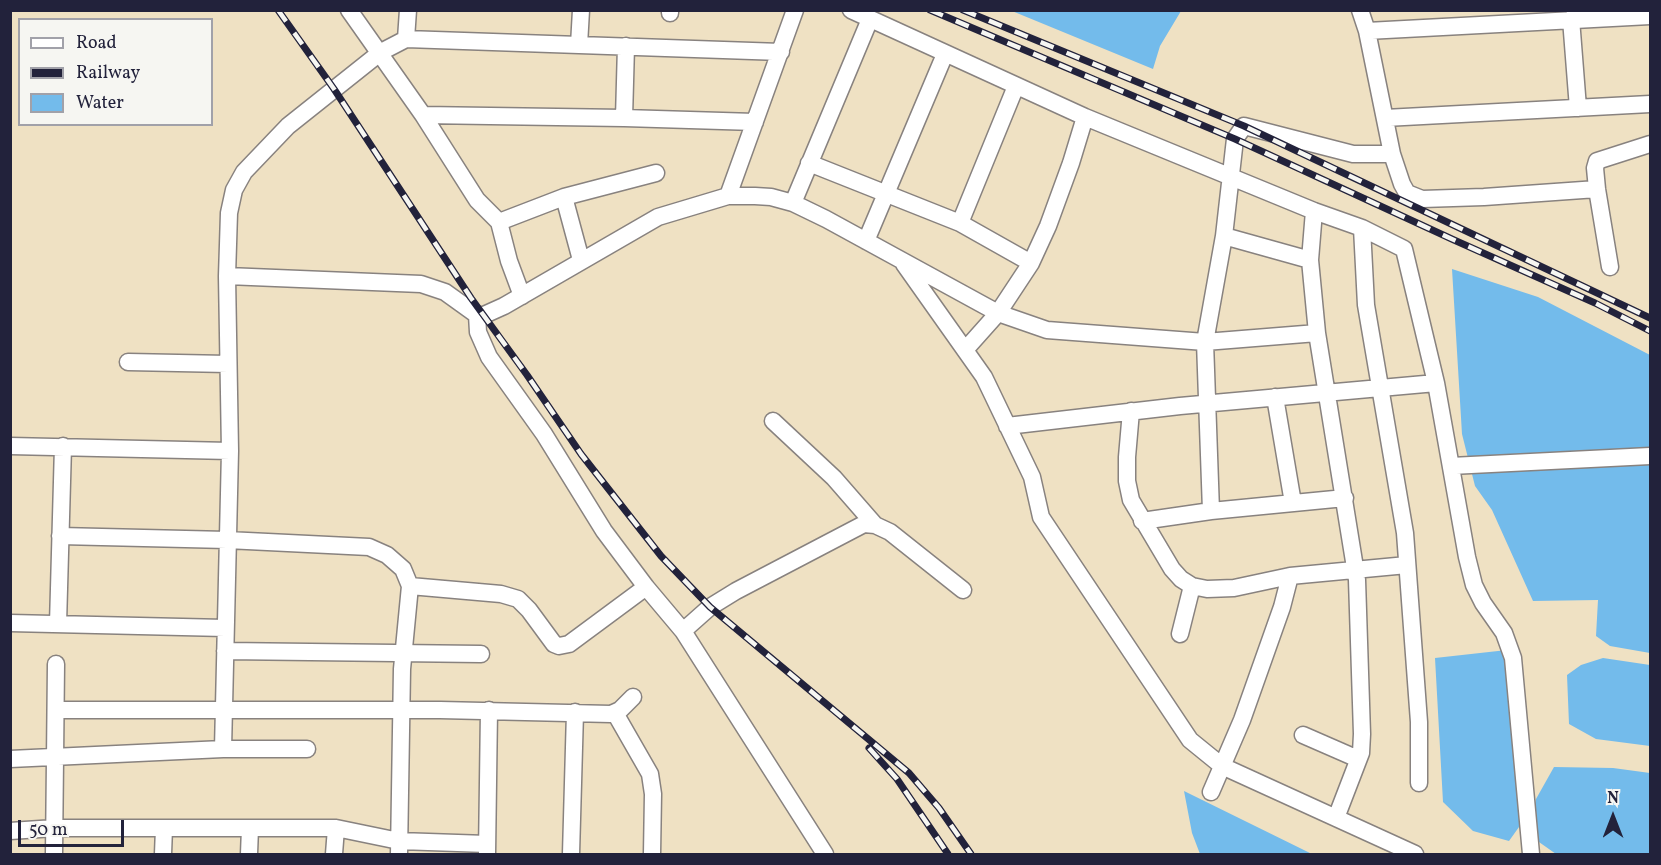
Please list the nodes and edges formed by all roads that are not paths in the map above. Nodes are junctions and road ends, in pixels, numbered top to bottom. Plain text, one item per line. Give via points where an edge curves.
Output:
1 (349, 10) edge
2 (408, 10) edge
3 (581, 10) edge
4 (795, 10) edge
5 (851, 10) edge
6 (1360, 10) edge
7 (1650, 16) edge
8 (1450, 18) edge
9 (870, 20) junction
10 (1571, 20) junction
11 (1367, 31) junction
12 (406, 39) junction
13 (579, 45) junction
14 (626, 46) junction
15 (381, 52) junction
16 (781, 52) junction
17 (945, 54) junction
18 (1016, 86) junction
19 (1650, 104) edge
20 (1578, 108) junction
21 (423, 115) junction
22 (1085, 117) junction
23 (624, 118) junction
24 (1385, 118) junction
25 (755, 122) junction
26 (1650, 144) edge
27 (1392, 154) junction
28 (809, 164) junction
29 (656, 173) dead end
30 (1230, 176) junction
31 (1597, 189) junction
32 (885, 194) junction
33 (728, 196) junction
34 (564, 197) junction
35 (793, 203) junction
36 (1314, 211) junction
37 (499, 222) junction
38 (960, 223) junction
39 (1362, 228) junction
40 (1224, 236) junction
41 (866, 241) junction
42 (581, 260) junction
43 (901, 260) junction
44 (1310, 260) junction
45 (1031, 263) junction
46 (1610, 267) dead end
47 (227, 276) junction
48 (522, 296) junction
49 (998, 312) junction
50 (477, 315) junction
51 (1317, 333) junction
52 (1205, 342) junction
53 (965, 351) junction
54 (128, 362) dead end
55 (228, 364) junction
56 (1436, 383) junction
57 (1380, 387) junction
58 (1328, 392) junction
59 (1275, 397) junction
60 (1206, 403) junction
61 (1131, 411) junction
62 (772, 421) dead end
63 (1007, 426) junction
64 (10, 446) edge
65 (63, 446) junction
66 (230, 451) junction
67 (1650, 456) edge
68 (1450, 466) junction
69 (1345, 498) junction
70 (1293, 503) junction
71 (1211, 511) junction
72 (1142, 521) junction
73 (875, 525) junction
74 (60, 536) junction
75 (227, 540) junction
76 (1407, 565) junction
77 (1356, 570) junction
78 (1290, 576) junction
79 (410, 586) junction
80 (1192, 586) junction
81 (646, 587) junction
82 (963, 590) dead end
83 (10, 623) edge
84 (58, 624) junction
85 (225, 628) junction
86 (683, 631) junction
87 (1180, 634) dead end
88 (225, 651) junction
89 (404, 653) junction
90 (481, 654) dead end
91 (56, 664) dead end
92 (633, 698) dead end
93 (56, 710) junction
94 (224, 710) junction
95 (402, 710) junction
96 (489, 711) junction
97 (574, 712) junction
98 (615, 713) junction
99 (1303, 735) dead end
100 (223, 749) junction
101 (307, 749) dead end
102 (54, 758) junction
103 (10, 759) edge
104 (1358, 759) junction
105 (1222, 766) junction
106 (1419, 783) dead end
107 (1211, 792) dead end
108 (1336, 818) junction
109 (55, 828) junction
110 (164, 828) junction
111 (250, 828) junction
112 (336, 828) junction
113 (10, 831) edge
114 (399, 848) edge
115 (487, 849) edge
116 (54, 855) edge
117 (163, 855) edge
118 (249, 855) edge
119 (334, 855) edge
120 (571, 855) edge
121 (652, 855) edge
122 (825, 855) edge
123 (1415, 855) edge
124 (1531, 855) edge

1 - 15 street
2 - 12 street
3 - 13 street
4 - 16 street
5 - 9 street
6 - 11 street
7 - 10 street
8 - 10 street
8 - 11 street
9 - 17 street
9 - 28 street
10 - 20 street
11 - 24 street
12 - 13 street
12 - 15 street
13 - 14 street
14 - 16 street
14 - 23 street
15 - 21 street
15 - 47 street via 288,126 244,172 234,190 229,213
16 - 25 street
17 - 18 street
17 - 32 street
18 - 22 street
18 - 38 street
19 - 20 street
20 - 24 street
21 - 23 street
21 - 37 street via 477,200
22 - 30 street
22 - 45 street via 1071,164
23 - 25 street
24 - 27 street
25 - 33 street
26 - 31 street via 1597,161
27 - 30 street via 1353,154 1244,126 1235,139
27 - 31 street via 1407,193 1422,199
28 - 32 street
28 - 35 street
29 - 34 street
30 - 36 street
30 - 40 street
31 - 46 street
32 - 38 street
32 - 41 street
33 - 35 street via 771,197
33 - 42 street via 658,217
34 - 37 street
34 - 42 street
35 - 41 street
36 - 39 street
36 - 44 street
37 - 48 street
38 - 45 street
39 - 56 street via 1404,249
39 - 57 street via 1366,305
40 - 44 street
40 - 52 street
41 - 43 street
42 - 48 street
43 - 49 street
43 - 53 street
44 - 51 street
45 - 49 street
47 - 50 street via 421,284 445,292
47 - 55 street
48 - 50 street
49 - 52 street via 1047,330
49 - 53 street
50 - 81 street via 478,332 489,357 544,434 604,531
51 - 52 street
51 - 58 street
52 - 60 street
53 - 63 street via 984,377
54 - 55 street
55 - 66 street
56 - 57 street
56 - 68 street
57 - 58 street
57 - 76 street
58 - 59 street
58 - 69 street
59 - 60 street
59 - 70 street
60 - 61 street
60 - 71 street
61 - 63 street
61 - 72 street via 1127,481
62 - 73 street via 834,478
63 - 105 street via 1032,477 1041,517 1190,740
64 - 65 street
65 - 66 street
65 - 74 street
66 - 75 street
67 - 68 street
68 - 124 street via 1474,585 1504,633 1513,658
69 - 70 street
69 - 77 street
70 - 71 street
71 - 72 street
72 - 80 street via 1172,569
73 - 82 street via 891,532
73 - 86 street via 864,524 848,531 736,591
74 - 75 street
74 - 84 street
75 - 79 street via 369,547 387,555 403,569
75 - 85 street
76 - 77 street
76 - 106 street via 1419,722
77 - 78 street
77 - 104 street via 1362,734
78 - 80 street via 1234,588
78 - 105 street via 1242,720
79 - 81 street via 518,599 559,646 569,644
79 - 89 street
80 - 87 street
81 - 86 street
83 - 84 street
84 - 85 street
85 - 88 street
86 - 122 street
88 - 89 street
88 - 94 street
89 - 90 street
89 - 95 street
91 - 93 street
92 - 98 street
93 - 94 street
93 - 102 street
94 - 95 street
94 - 100 street
95 - 96 street
95 - 114 street
96 - 97 street
96 - 115 street
97 - 98 street
97 - 120 street
98 - 121 street via 653,784
99 - 104 street
100 - 101 street
100 - 102 street
102 - 103 street
102 - 109 street
104 - 108 street
105 - 107 street
105 - 108 street
108 - 123 street
109 - 110 street
109 - 113 street
109 - 116 street
110 - 111 street
110 - 117 street
111 - 112 street
111 - 118 street
112 - 114 street
112 - 119 street
114 - 115 street

